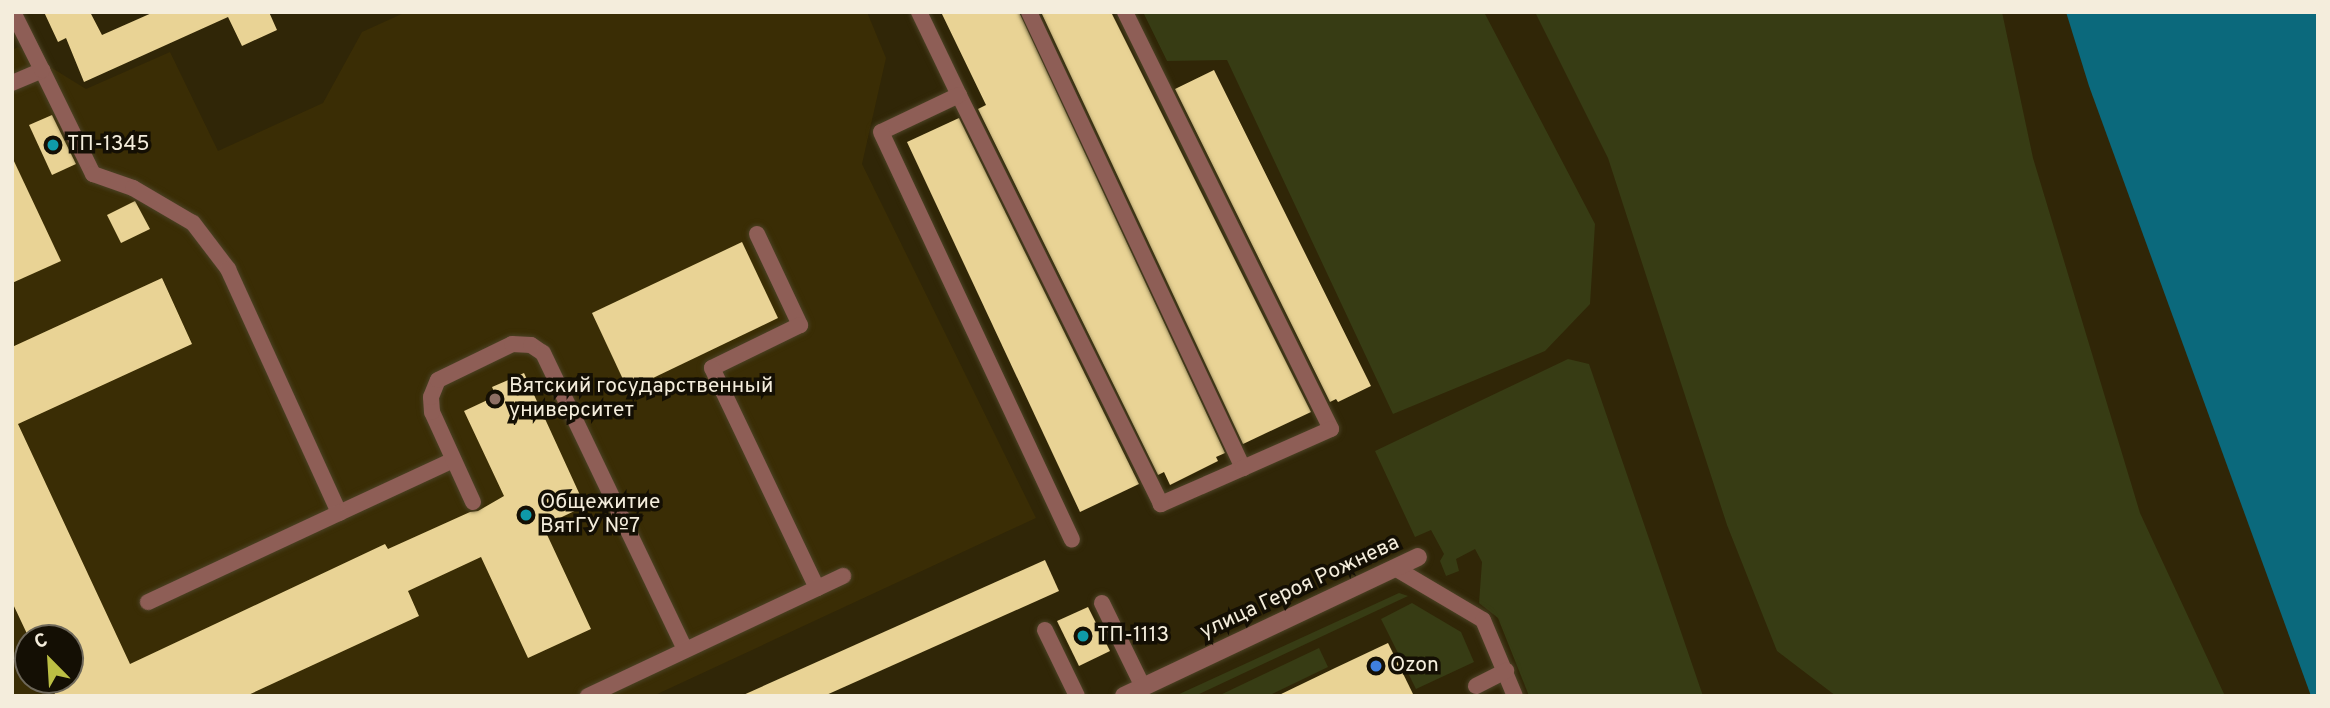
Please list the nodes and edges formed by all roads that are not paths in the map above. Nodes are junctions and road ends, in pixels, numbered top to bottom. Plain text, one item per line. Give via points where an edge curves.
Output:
1 (13, 12) edge
2 (919, 12) edge
3 (1029, 12) edge
4 (1125, 12) edge
5 (42, 70) junction
6 (12, 83) edge
7 (959, 95) junction
8 (757, 234) dead end
9 (453, 460) junction
10 (1242, 468) junction
11 (473, 502) dead end
12 (339, 513) junction
13 (1072, 539) dead end
14 (1418, 557) dead end
15 (1395, 568) junction
16 (843, 576) dead end
17 (817, 587) junction
18 (148, 602) dead end
19 (1102, 603) dead end
20 (1045, 630) dead end
21 (685, 649) junction
22 (1506, 671) junction
23 (1476, 686) dead end
24 (1143, 687) junction
25 (588, 696) edge
26 (1077, 696) edge
27 (1124, 696) edge
28 (1515, 696) edge

1 - 5 lane
2 - 7 lane
3 - 10 lane
4 - 10 lane via 1331,429
5 - 6 lane
5 - 12 lane via 93,174 134,188 193,223 228,270
7 - 10 lane via 1161,504
7 - 13 lane via 881,132
8 - 17 lane via 800,324 712,368
9 - 11 lane
9 - 12 lane
9 - 21 lane via 432,412 430,397 438,380 512,344 531,345 543,353
12 - 18 lane
14 - 15 street, улица Героя Рожнева
15 - 22 lane via 1483,620
15 - 24 street, улица Героя Рожнева
16 - 17 lane
17 - 21 lane
19 - 24 lane
20 - 26 lane
21 - 25 lane
22 - 23 lane
22 - 28 lane
24 - 27 street, улица Героя Рожнева

